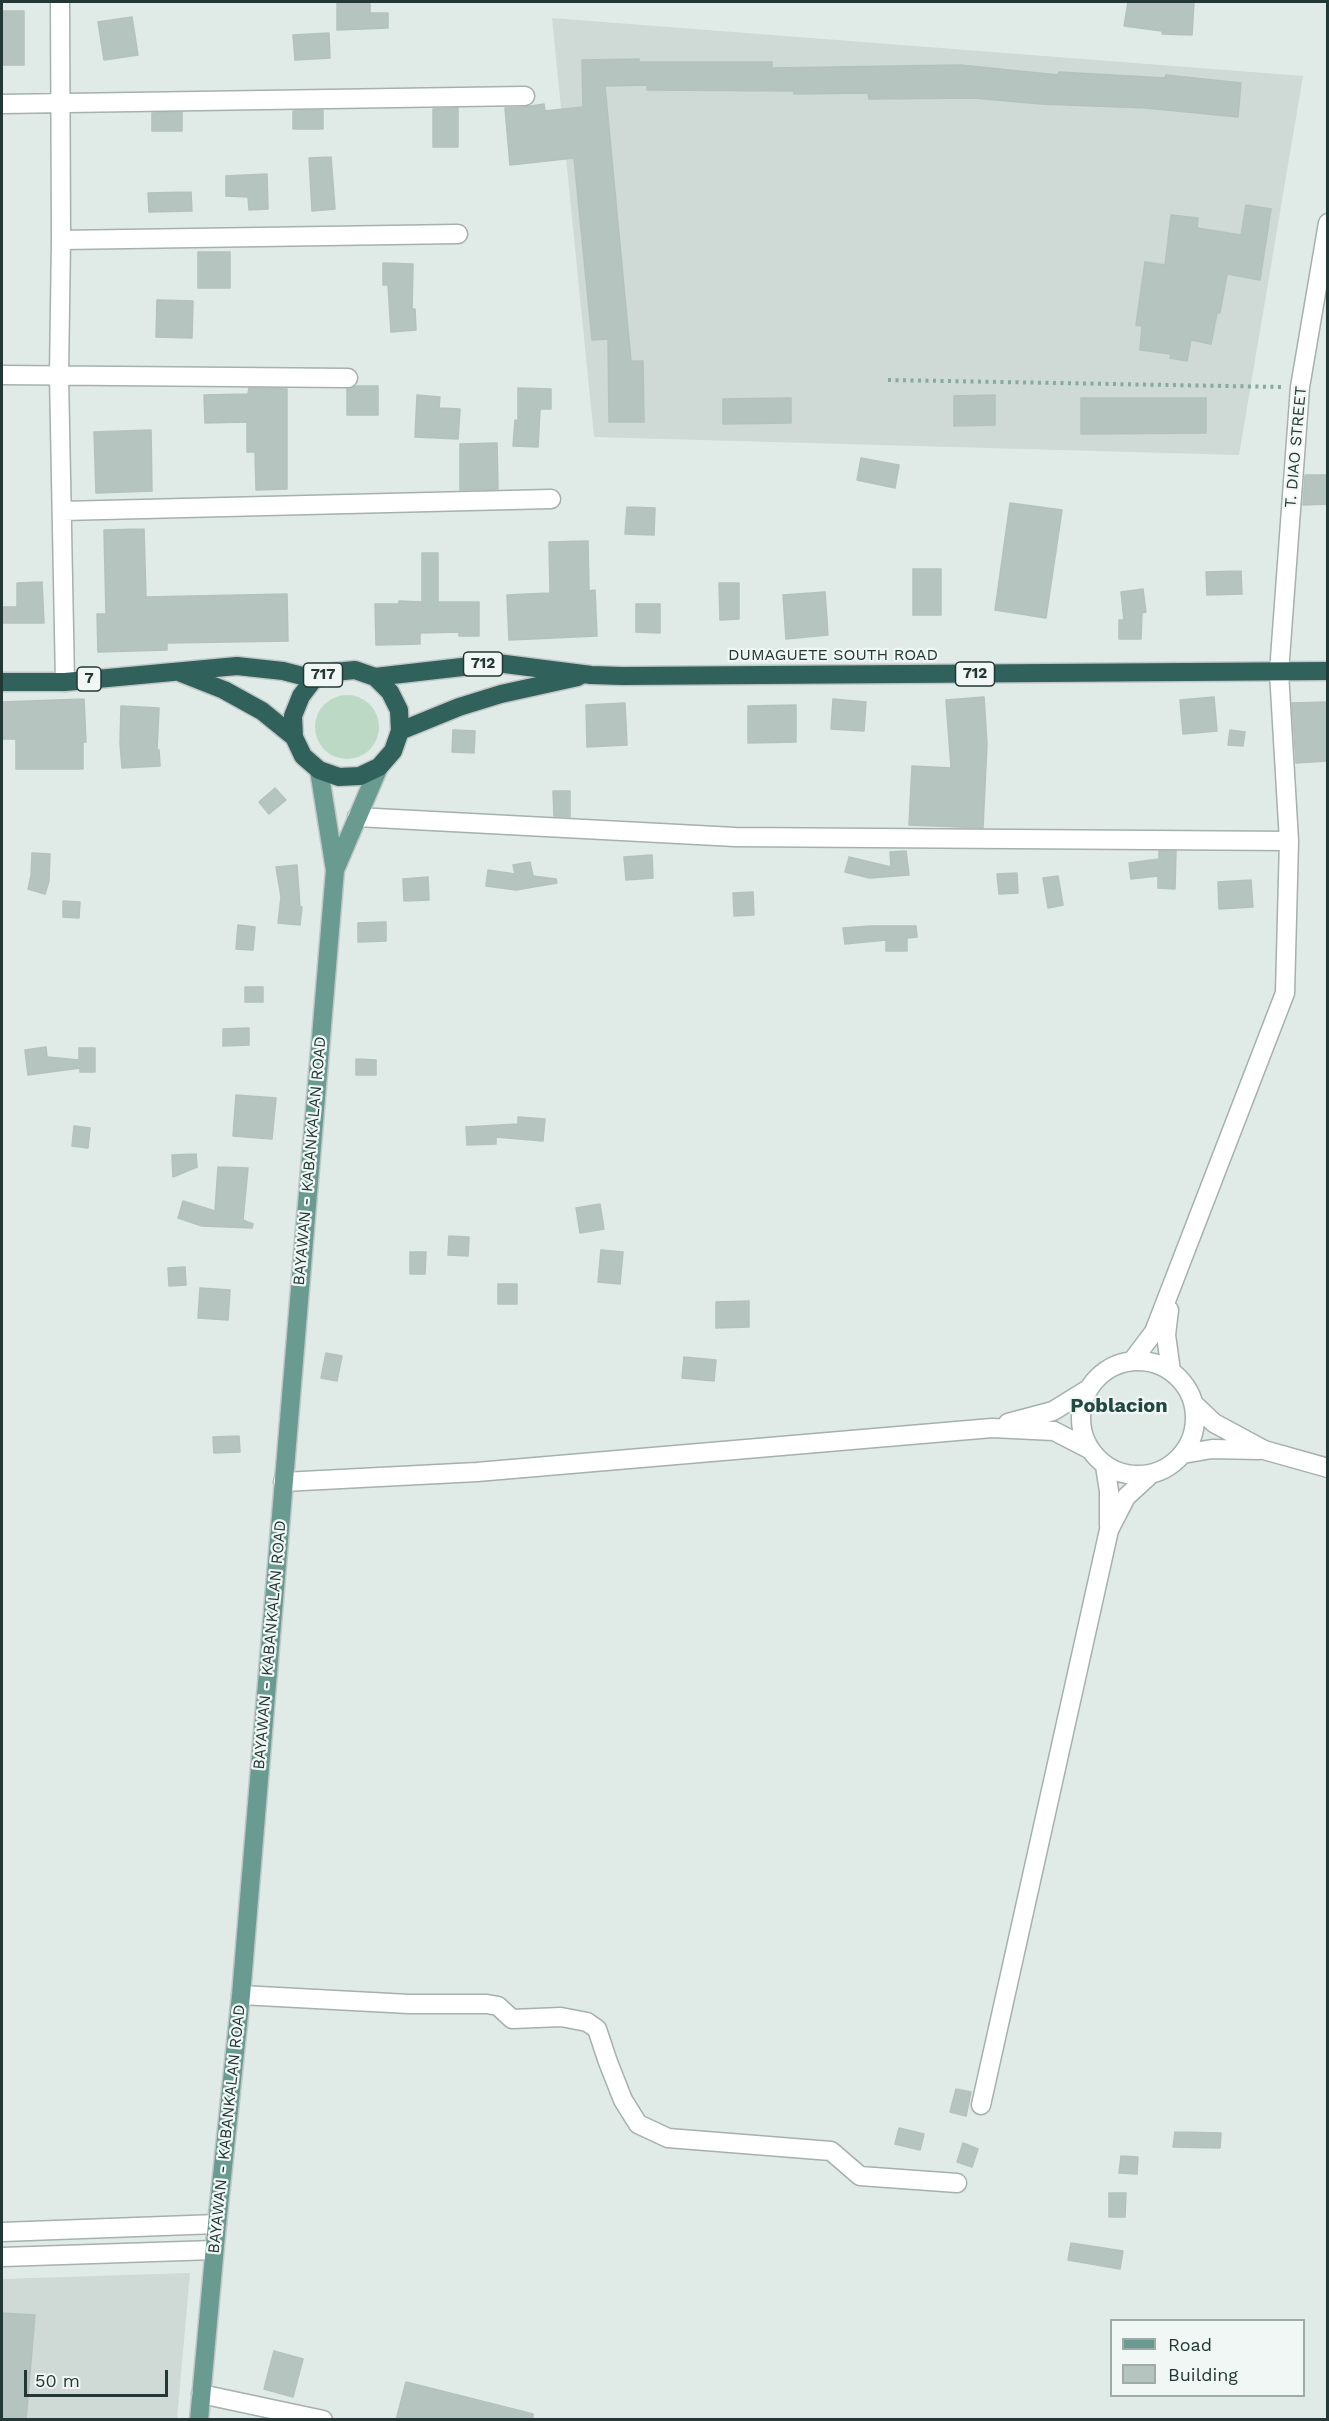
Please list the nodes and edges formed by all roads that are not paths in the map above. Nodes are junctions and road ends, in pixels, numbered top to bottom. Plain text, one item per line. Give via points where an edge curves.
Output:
1 (60, 2) edge
2 (525, 96) dead end
3 (2, 104) edge
4 (61, 104) junction
5 (1328, 224) edge
6 (458, 234) dead end
7 (62, 240) junction
8 (2, 375) edge
9 (59, 375) junction
10 (348, 378) dead end
11 (552, 500) dead end
12 (62, 511) junction
13 (177, 671) junction
14 (1328, 671) edge
15 (1279, 672) junction
16 (591, 675) junction
17 (375, 678) junction
18 (314, 679) junction
19 (2, 682) edge
20 (65, 682) junction
21 (400, 731) junction
22 (294, 737) junction
23 (379, 767) junction
24 (319, 770) junction
25 (357, 817) junction
26 (1289, 841) junction
27 (335, 870) junction
28 (1171, 1291) junction
29 (1132, 1361) junction
30 (1171, 1371) junction
31 (1087, 1390) junction
32 (1194, 1404) junction
33 (992, 1428) junction
34 (1089, 1449) junction
35 (1264, 1450) junction
36 (1183, 1454) junction
37 (1105, 1466) junction
38 (1328, 1468) edge
39 (1151, 1474) junction
40 (283, 1482) junction
41 (1109, 1530) junction
42 (241, 1995) junction
43 (981, 2105) dead end
44 (957, 2184) dead end
45 (216, 2224) junction
46 (2, 2232) edge
47 (214, 2250) junction
48 (2, 2257) edge
49 (201, 2394) junction
50 (199, 2420) edge
51 (323, 2420) edge

1 - 4 street
2 - 4 street
3 - 4 street
4 - 7 street
5 - 15 street, T. DIAO STREET via 1300,387
6 - 7 street
7 - 9 street
8 - 9 street
9 - 10 street
9 - 12 street
11 - 12 street
12 - 20 street
13 - 18 highway, 7 via 237,666
13 - 20 highway, 7
13 - 22 highway, 7 via 262,711
14 - 15 highway, DUMAGUETE SOUTH ROAD / 712
15 - 16 highway, DUMAGUETE SOUTH ROAD / 712
15 - 26 street, T. DIAO STREET
16 - 17 highway, DUMAGUETE SOUTH ROAD / 712 via 496,663
16 - 21 highway, DUMAGUETE SOUTH ROAD / 712 via 501,694
17 - 18 highway, 717 via 355,670
17 - 21 highway via 390,692 399,710
18 - 22 highway, 717 via 293,716
19 - 20 highway, 7
21 - 23 highway via 393,751
22 - 24 highway via 303,756
23 - 24 highway via 360,776 339,777
23 - 25 main road, BAYAWAN - KABANKALAN ROAD
24 - 27 main road, BAYAWAN - KABANKALAN ROAD
25 - 26 street via 735,837
25 - 27 main road, BAYAWAN - KABANKALAN ROAD
26 - 28 street, T. DIAO STREET via 1285,993
27 - 40 main road, BAYAWAN - KABANKALAN ROAD
28 - 29 street via 1154,1332
28 - 30 street via 1166,1335
29 - 30 street via 1156,1363
29 - 31 street via 1106,1371
30 - 32 street via 1181,1380
31 - 33 street via 1053,1411
31 - 34 street via 1080,1417
32 - 35 street via 1214,1423
32 - 36 street via 1194,1432
33 - 34 street via 1054,1431
33 - 40 street via 477,1472
34 - 37 street
35 - 36 street via 1212,1449
35 - 38 street
36 - 39 street
37 - 39 street via 1125,1474
37 - 41 street
39 - 41 street via 1126,1497
40 - 42 main road, BAYAWAN - KABANKALAN ROAD
41 - 43 street
42 - 44 street via 487,2004 498,2006 512,2019 561,2017 587,2022 597,2029 623,2100 638,2124 668,2138 831,2151 860,2176
42 - 45 main road, BAYAWAN - KABANKALAN ROAD
45 - 46 street
45 - 47 main road, BAYAWAN - KABANKALAN ROAD
47 - 48 street
47 - 49 main road, BAYAWAN - KABANKALAN ROAD
49 - 50 main road, BAYAWAN - KABANKALAN ROAD
49 - 51 street

